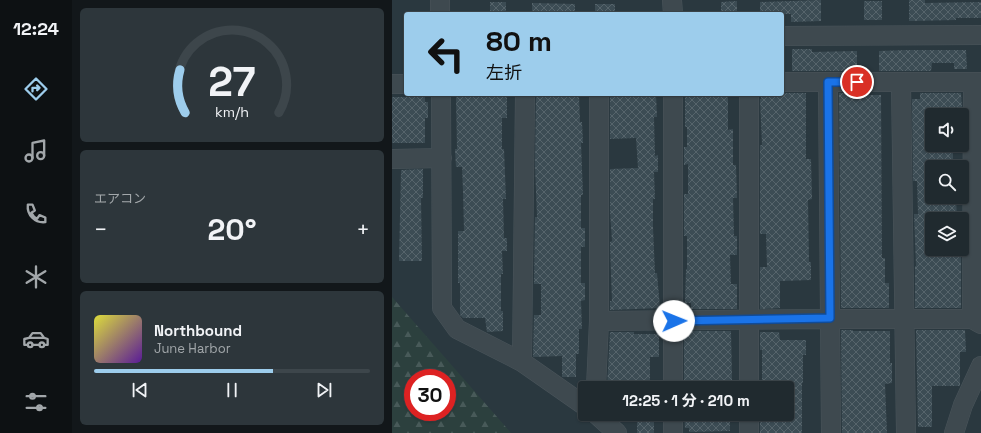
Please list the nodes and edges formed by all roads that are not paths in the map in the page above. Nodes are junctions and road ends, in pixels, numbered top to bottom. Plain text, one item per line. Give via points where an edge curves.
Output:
1 (440, 0) edge
2 (672, 0) edge
3 (440, 12) edge
4 (673, 12) edge
5 (981, 35) edge
6 (784, 36) edge
7 (784, 82) edge
8 (828, 82) junction
9 (977, 82) edge
10 (901, 83) junction
11 (392, 84) edge
12 (404, 84) edge
13 (441, 96) edge
14 (525, 96) edge
15 (599, 96) edge
16 (673, 96) edge
17 (749, 96) edge
18 (442, 158) junction
19 (392, 159) edge
20 (830, 318) junction
21 (903, 319) junction
22 (749, 320) junction
23 (674, 321) junction
24 (977, 321) edge
25 (599, 322) junction
26 (522, 362) junction
27 (981, 366) edge
28 (596, 381) edge
29 (673, 381) edge
30 (749, 381) edge
31 (578, 401) edge
32 (604, 421) edge
33 (673, 421) edge
34 (749, 421) edge
35 (617, 433) edge
36 (673, 433) edge
37 (749, 433) edge
38 (831, 433) edge
39 (906, 433) edge
40 (954, 433) edge

1 - 3 street
2 - 4 street
5 - 6 street
7 - 8 street
8 - 10 street
8 - 20 street
9 - 10 street
9 - 24 street
10 - 21 street
11 - 12 street
13 - 18 street
14 - 26 street
15 - 25 street
16 - 23 street
17 - 22 street
18 - 19 street
18 - 26 street via 442,308 457,329
20 - 21 street
20 - 22 street
20 - 38 street
21 - 24 street
21 - 39 street
22 - 23 street
22 - 30 street
23 - 25 street
23 - 29 street
25 - 28 street
26 - 31 street
27 - 40 street via 963,405
32 - 35 street
33 - 36 street
34 - 37 street

